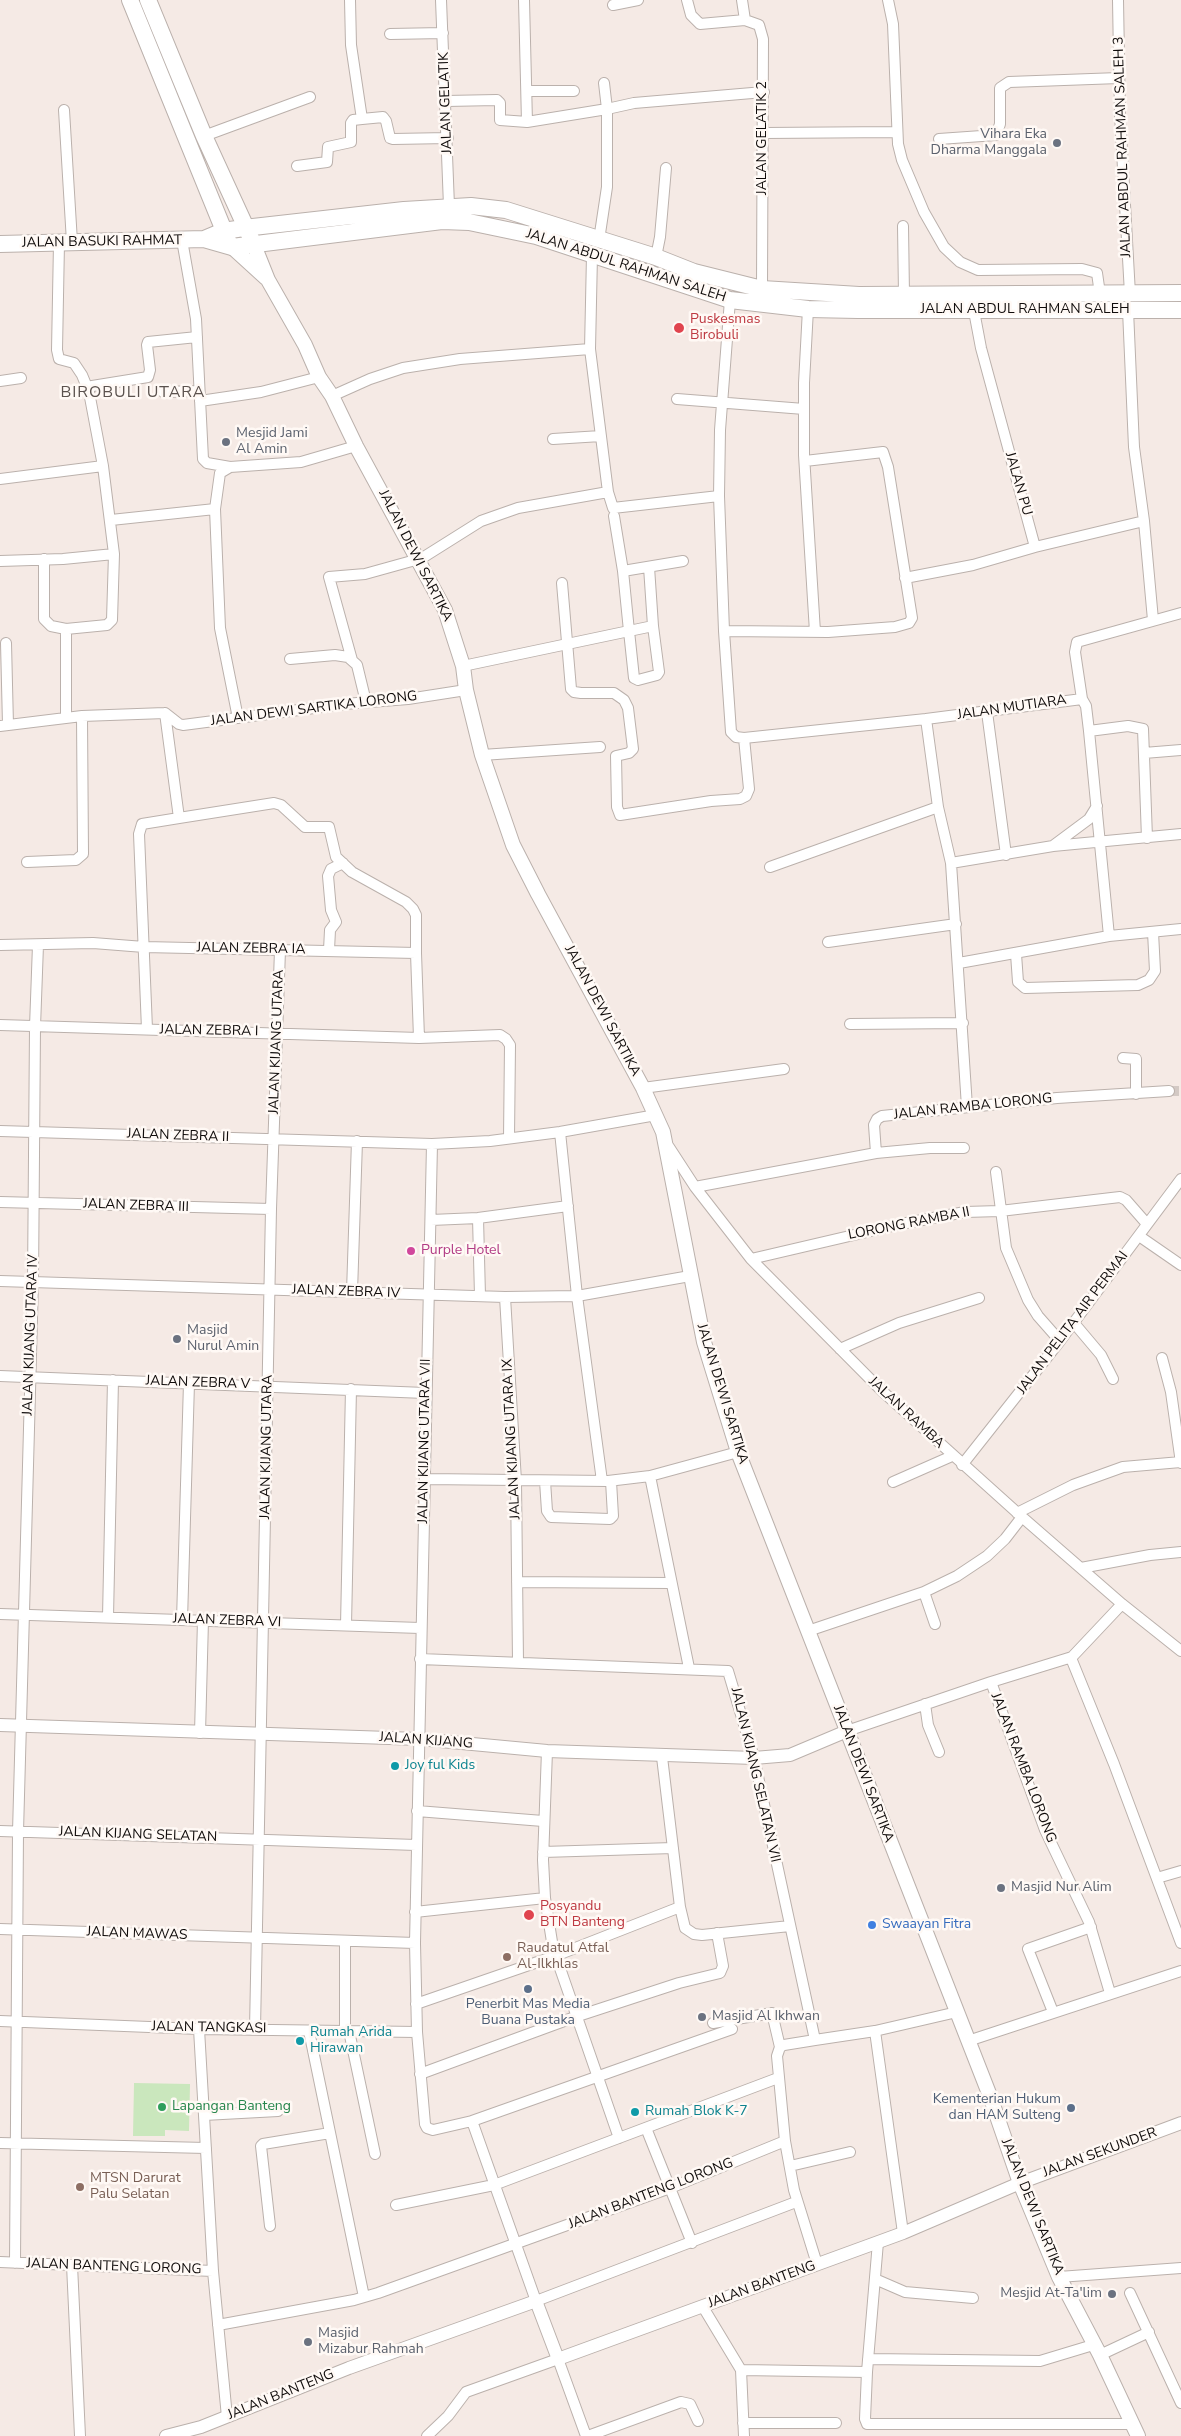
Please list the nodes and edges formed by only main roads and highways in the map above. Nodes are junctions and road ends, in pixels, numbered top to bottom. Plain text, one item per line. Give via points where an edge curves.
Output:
1 (130, 0) edge
2 (148, 0) edge
3 (244, 228) junction
4 (223, 231) junction
5 (204, 239) junction
6 (0, 244) edge
7 (254, 245) junction
8 (232, 247) junction
9 (268, 280) junction
10 (1181, 293) edge
11 (1129, 302) junction
12 (1021, 303) junction
13 (1181, 310) edge
14 (1135, 2430) edge

1 - 4 main road
2 - 3 main road
3 - 4 main road, JALAN ABDUL RAHMAN SALEH
3 - 7 main road
3 - 12 main road, JALAN ABDUL RAHMAN SALEH via 471,206 506,210 694,272 762,289
4 - 5 main road, JALAN ABDUL RAHMAN SALEH
4 - 8 main road
5 - 6 main road, JALAN BASUKI RAHMAT
5 - 8 main road
7 - 8 main road, JALAN ABDUL RAHMAN SALEH
7 - 9 main road
7 - 12 main road, JALAN ABDUL RAHMAN SALEH via 442,221 470,222 527,234 730,300 808,309 974,311
8 - 9 main road
9 - 14 main road, JALAN DEWI SARTIKA via 445,610 463,666 482,755 514,845 656,1115 666,1142 707,1354 738,1452 968,2041 1020,2183 1059,2277
10 - 11 main road, JALAN ABDUL RAHMAN SALEH
11 - 12 main road, JALAN ABDUL RAHMAN SALEH
11 - 12 main road, JALAN ABDUL RAHMAN SALEH via 1100,294
11 - 13 main road, JALAN ABDUL RAHMAN SALEH

